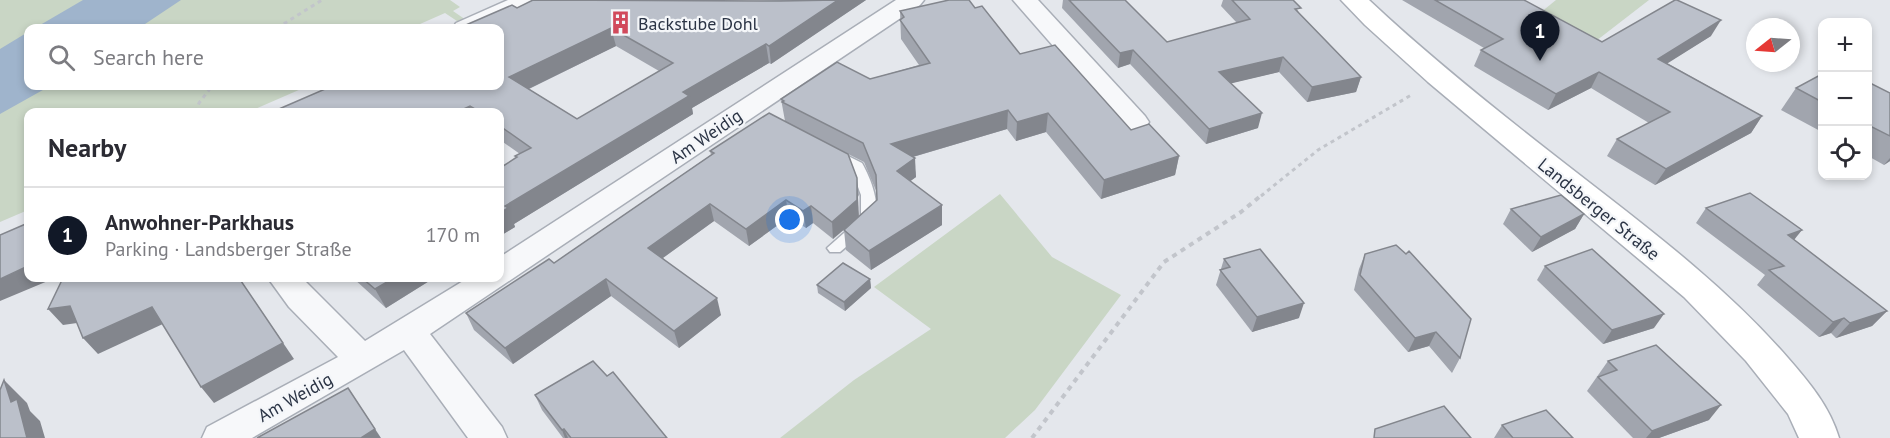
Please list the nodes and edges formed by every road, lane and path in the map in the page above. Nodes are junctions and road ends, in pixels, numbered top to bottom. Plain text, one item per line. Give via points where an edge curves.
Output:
1 (322, 0) edge
2 (527, 0) edge
3 (912, 0) edge
4 (1025, 0) edge
5 (1354, 0) edge
6 (483, 9) edge
7 (283, 24) edge
8 (469, 24) edge
9 (1440, 79) junction
10 (209, 90) edge
11 (197, 108) edge
12 (1135, 122) dead end
13 (817, 145) edge
14 (835, 248) dead end
15 (504, 271) edge
16 (287, 282) edge
17 (486, 282) edge
18 (409, 331) junction
19 (362, 360) junction
20 (220, 438) edge
21 (489, 438) edge
22 (1032, 438) edge
23 (1819, 438) edge

1 - 7 path
2 - 6 street
3 - 15 street, Am Weidig via 757,114
4 - 12 street
5 - 9 main road, Landsberger Straße
6 - 8 street
9 - 22 path via 1318,150 1241,213 1164,262
9 - 23 main road, Landsberger Straße via 1741,329 1802,402
10 - 11 path
13 - 14 lane via 856,166 868,195 868,220
16 - 19 street
17 - 18 street, Am Weidig
18 - 19 street, Am Weidig
18 - 21 street
19 - 20 street, Am Weidig

